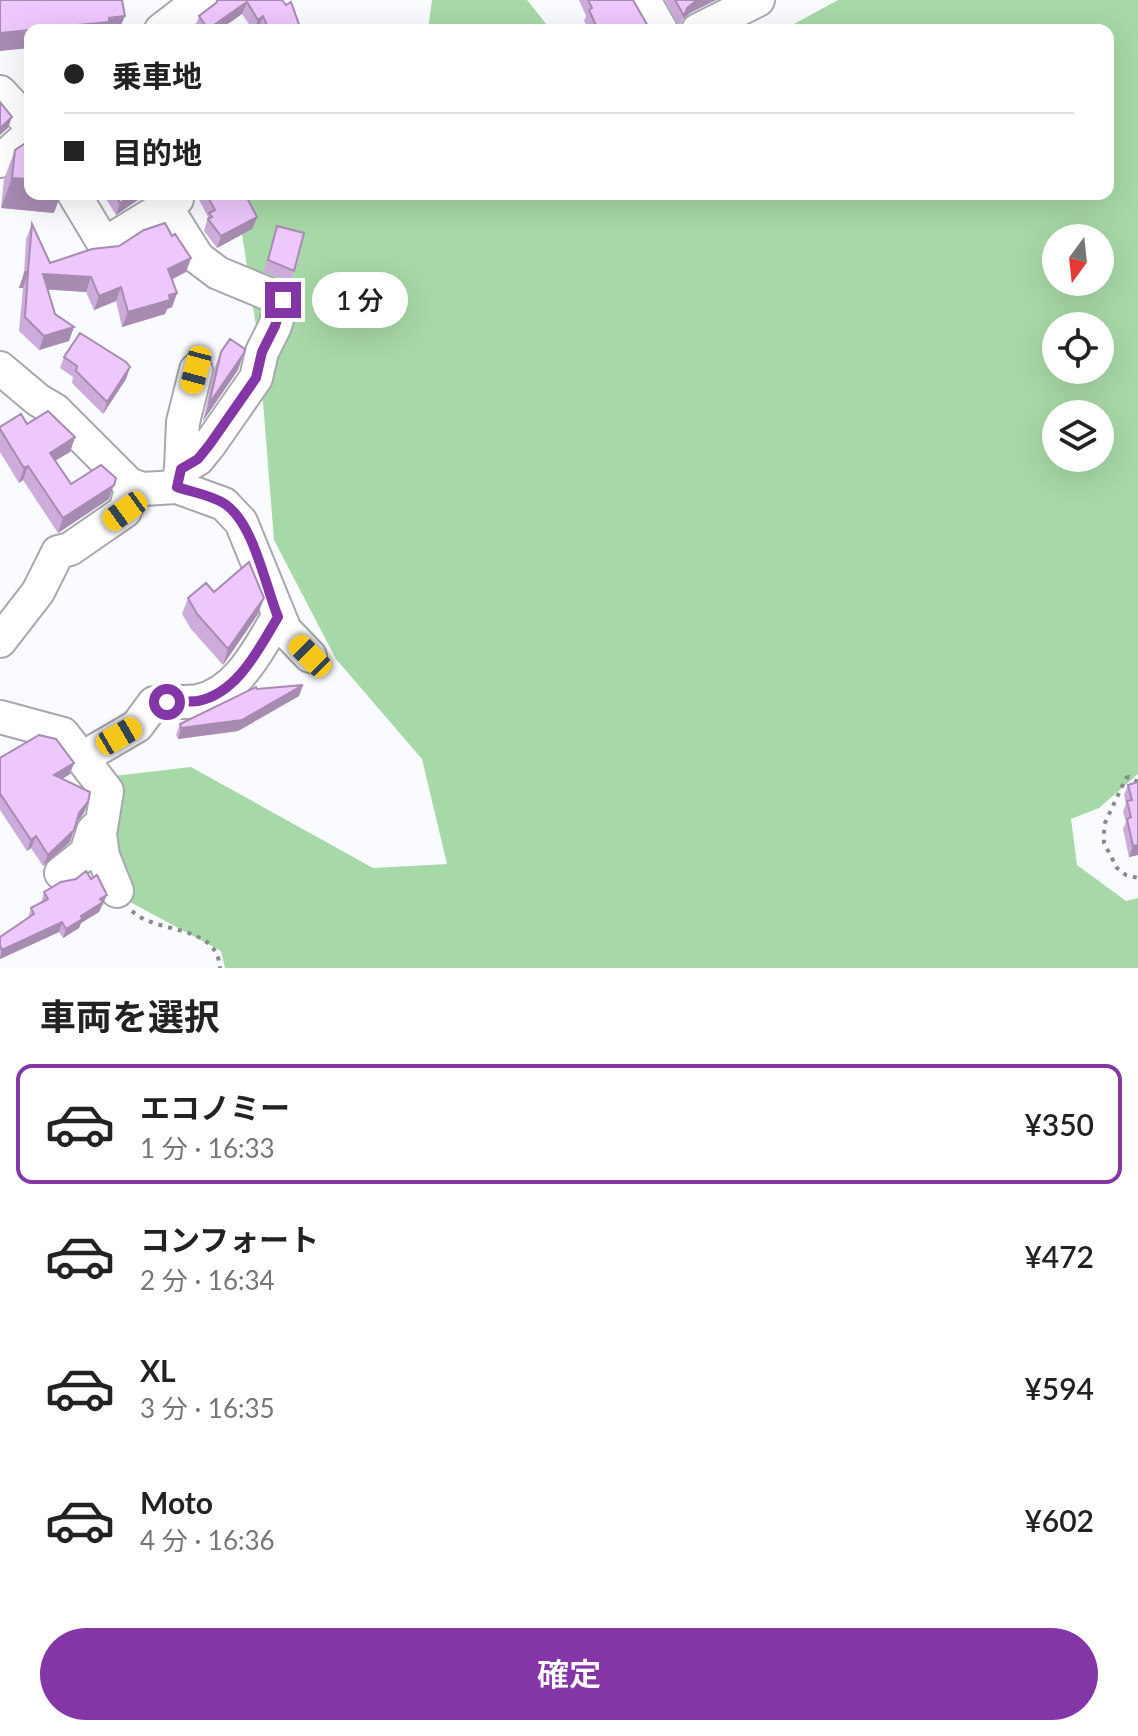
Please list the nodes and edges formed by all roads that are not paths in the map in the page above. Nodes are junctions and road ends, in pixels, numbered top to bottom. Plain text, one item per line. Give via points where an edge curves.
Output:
1 (200, 0) edge
2 (644, 0) edge
3 (758, 0) edge
4 (169, 24) edge
5 (658, 24) edge
6 (710, 24) edge
7 (0, 92) edge
8 (24, 118) edge
9 (24, 139) edge
10 (0, 161) edge
11 (78, 200) edge
12 (170, 200) edge
13 (0, 368) edge
14 (196, 370) dead end
15 (179, 478) junction
16 (132, 486) junction
17 (278, 617) junction
18 (0, 641) edge
19 (310, 656) dead end
20 (0, 717) edge
21 (82, 758) junction
22 (100, 824) junction
23 (61, 873) dead end
24 (117, 891) road end

1 - 4 street
2 - 5 street
3 - 6 street
7 - 8 street
9 - 10 street
11 - 12 street via 104,244
12 - 15 street via 198,258 218,273 283,300 256,378
13 - 16 street via 55,410
14 - 15 street via 183,422
15 - 16 street via 142,489
15 - 17 street via 224,504 241,522
16 - 18 street via 125,511 58,552 38,592
17 - 19 street
17 - 21 street via 238,677 224,688 196,701 154,703 137,726
20 - 21 street via 63,734
21 - 22 street via 107,791
22 - 23 street via 86,853
22 - 24 street via 103,856

